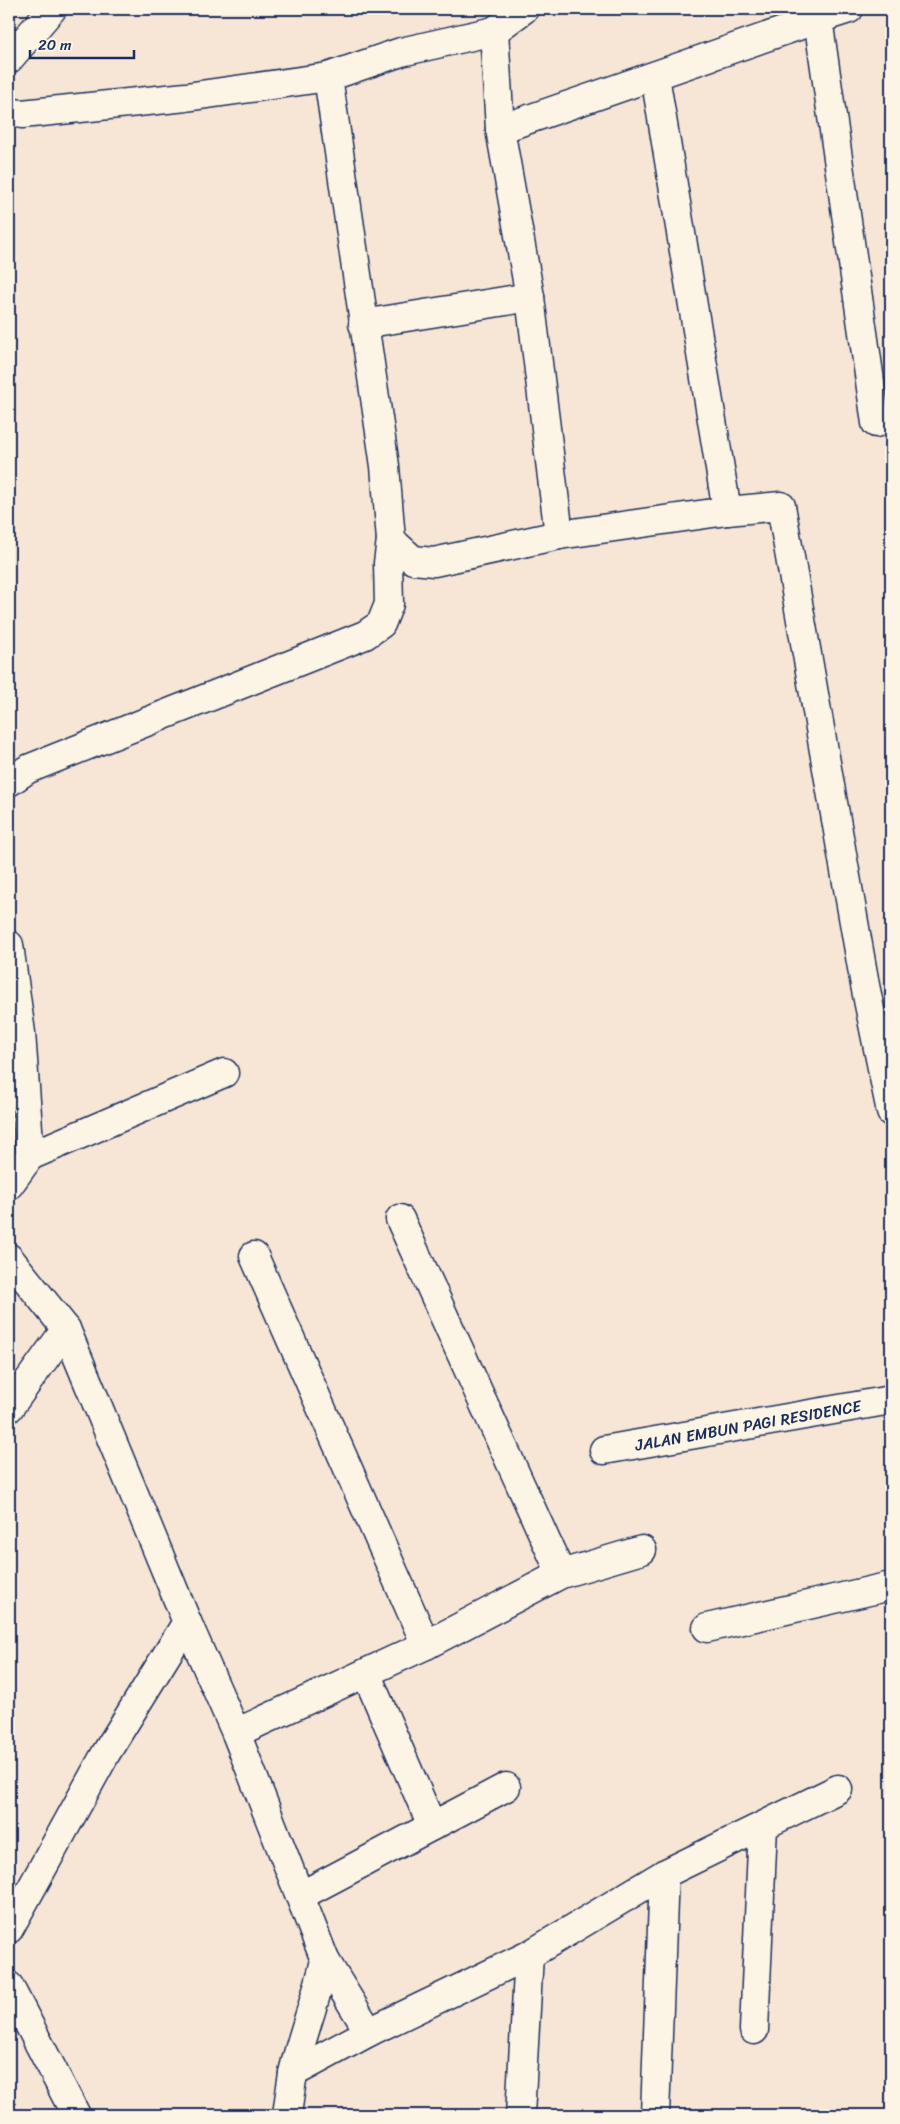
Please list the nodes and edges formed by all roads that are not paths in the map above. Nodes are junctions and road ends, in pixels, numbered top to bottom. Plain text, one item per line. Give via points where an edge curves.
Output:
1 (52, 9) edge
2 (524, 9) edge
3 (849, 9) edge
4 (818, 18) junction
5 (494, 31) junction
6 (9, 59) edge
7 (655, 76) junction
8 (328, 77) junction
9 (9, 112) edge
10 (500, 129) junction
11 (530, 297) junction
12 (363, 324) junction
13 (876, 423) dead end
14 (727, 511) junction
15 (559, 535) junction
16 (391, 540) junction
17 (9, 782) edge
18 (9, 945) edge
19 (224, 1073) dead end
20 (891, 1112) edge
21 (30, 1156) junction
22 (9, 1185) edge
23 (400, 1218) dead end
24 (254, 1256) dead end
25 (9, 1258) edge
26 (66, 1329) junction
27 (891, 1400) edge
28 (9, 1408) edge
29 (604, 1450) dead end
30 (642, 1550) dead end
31 (561, 1574) junction
32 (891, 1586) edge
33 (187, 1622) junction
34 (707, 1628) dead end
35 (426, 1645) junction
36 (366, 1673) junction
37 (236, 1734) junction
38 (506, 1787) dead end
39 (838, 1789) dead end
40 (432, 1826) junction
41 (763, 1826) junction
42 (664, 1874) junction
43 (300, 1896) junction
44 (9, 1929) edge
45 (529, 1955) junction
46 (325, 1960) junction
47 (9, 1986) edge
48 (754, 2030) dead end
49 (370, 2032) junction
50 (294, 2073) junction
51 (76, 2115) edge
52 (287, 2115) edge
53 (520, 2115) edge
54 (655, 2115) edge

1 - 6 street
2 - 5 street
3 - 4 street
4 - 7 street
4 - 13 street
5 - 8 street via 401,52
5 - 10 street
7 - 10 street
7 - 14 street
8 - 9 street via 167,99 22,114
8 - 12 street
10 - 11 street
11 - 12 street
11 - 15 street
12 - 16 street via 385,466
14 - 15 street
14 - 20 street via 781,506 865,985
15 - 16 street via 434,562 413,560
16 - 17 street via 389,604 381,624 365,635 28,769
18 - 21 street via 21,1033
19 - 21 street
21 - 22 street
23 - 31 street
24 - 35 street
25 - 26 street
26 - 28 street
26 - 33 street
27 - 29 street, JALAN EMBUN PAGI RESIDENCE
30 - 31 street
31 - 35 street
32 - 34 street
33 - 37 street
33 - 44 street via 106,1753
35 - 36 street
36 - 37 street
36 - 40 street
37 - 43 street
38 - 40 street
39 - 41 street
40 - 43 street
41 - 42 street
41 - 48 street
42 - 45 street
42 - 54 street
43 - 46 street
45 - 49 street
45 - 53 street
46 - 49 street
46 - 50 street
47 - 51 street
49 - 50 street
50 - 52 street

